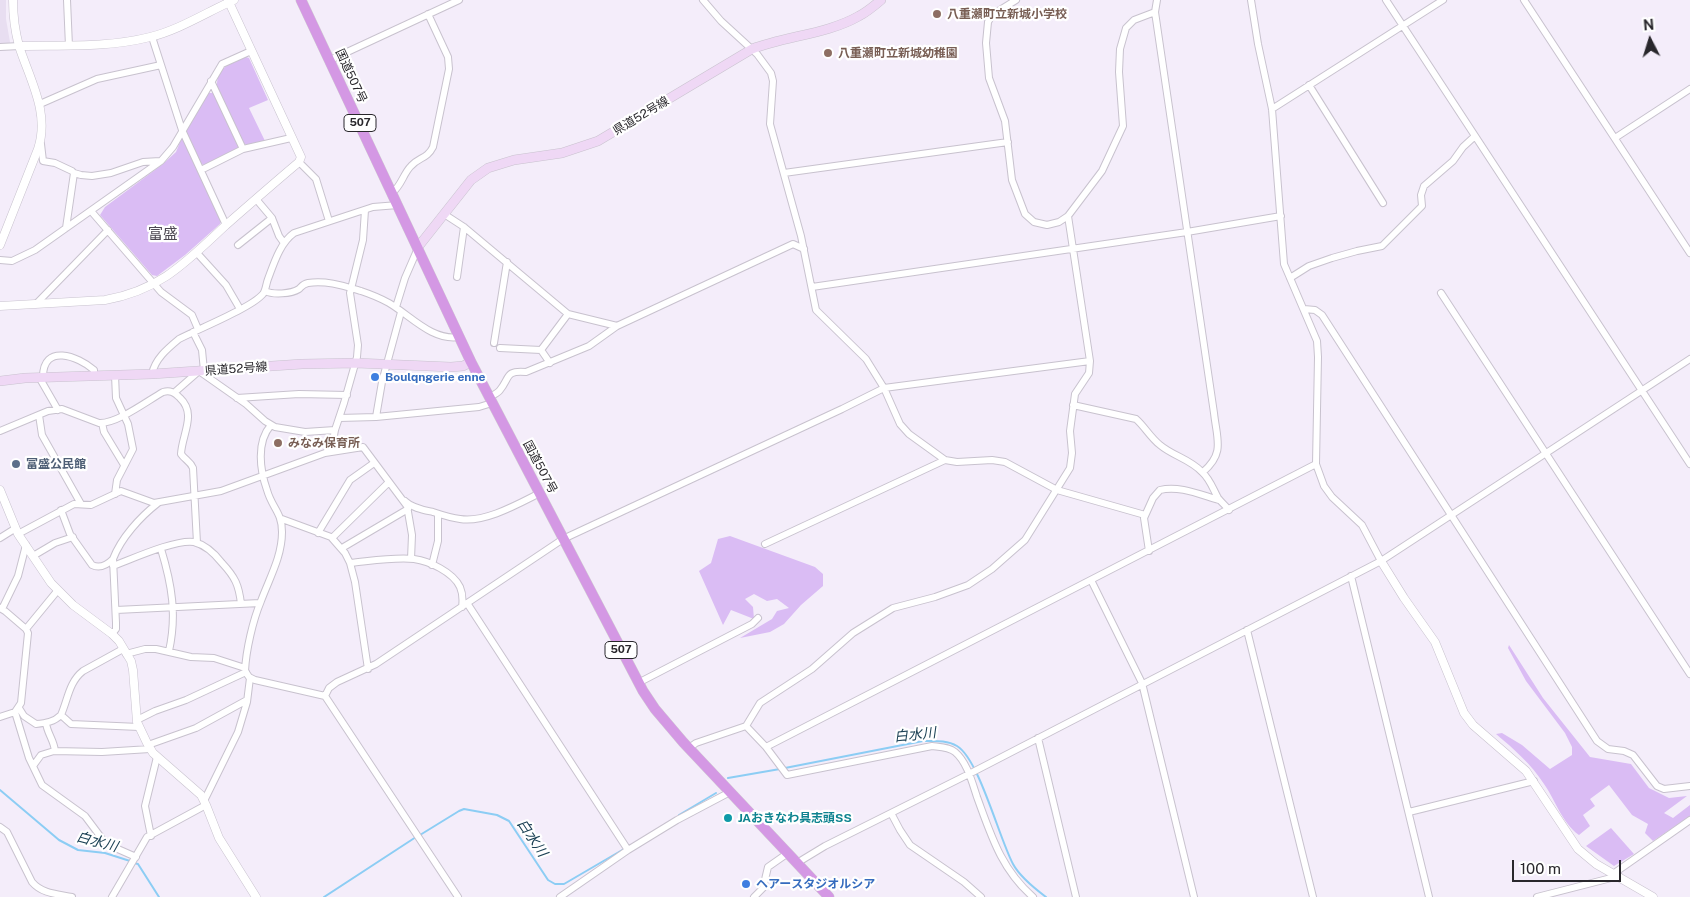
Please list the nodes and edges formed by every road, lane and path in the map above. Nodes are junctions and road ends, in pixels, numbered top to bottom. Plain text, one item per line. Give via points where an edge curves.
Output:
1 (13, 0) edge
2 (67, 0) edge
3 (301, 0) edge
4 (459, 0) edge
5 (703, 0) edge
6 (881, 0) edge
7 (1016, 0) edge
8 (1157, 0) edge
9 (1251, 0) edge
10 (1386, 0) edge
11 (1443, 0) edge
12 (1524, 0) edge
13 (230, 1) edge
14 (1154, 12) junction
15 (428, 14) junction
16 (1403, 27) junction
17 (152, 37) junction
18 (20, 46) junction
19 (69, 46) junction
20 (0, 47) edge
21 (752, 49) junction
22 (251, 50) junction
23 (330, 60) junction
24 (161, 65) junction
25 (212, 81) junction
26 (1309, 85) junction
27 (1690, 89) edge
28 (40, 104) junction
29 (1272, 109) junction
30 (182, 130) junction
31 (1475, 136) junction
32 (291, 138) junction
33 (1615, 138) junction
34 (41, 141) junction
35 (1008, 142) junction
36 (243, 149) junction
37 (161, 161) junction
38 (299, 162) junction
39 (201, 170) junction
40 (74, 173) junction
41 (784, 173) junction
42 (392, 193) junction
43 (256, 199) junction
44 (1383, 203) dead end
45 (398, 205) junction
46 (365, 210) junction
47 (91, 211) junction
48 (444, 214) junction
49 (1068, 216) junction
50 (1282, 216) junction
51 (272, 218) junction
52 (329, 221) junction
53 (226, 225) junction
54 (464, 227) junction
55 (66, 228) junction
56 (108, 230) junction
57 (1187, 232) junction
58 (284, 242) junction
59 (0, 245) edge
60 (238, 245) dead end
61 (418, 247) junction
62 (1073, 248) junction
63 (804, 249) junction
64 (197, 253) junction
65 (1690, 253) edge
66 (0, 260) edge
67 (507, 262) junction
68 (457, 277) dead end
69 (1290, 278) junction
70 (155, 284) junction
71 (812, 287) junction
72 (351, 288) junction
73 (265, 291) junction
74 (1441, 293) dead end
75 (36, 304) junction
76 (0, 306) edge
77 (1304, 309) junction
78 (240, 310) junction
79 (399, 310) junction
80 (568, 314) junction
81 (617, 326) junction
82 (196, 330) junction
83 (459, 337) junction
84 (541, 350) junction
85 (1690, 359) edge
86 (1090, 361) junction
87 (471, 362) junction
88 (356, 363) junction
89 (550, 363) junction
90 (387, 364) junction
91 (201, 371) junction
92 (152, 374) junction
93 (94, 375) junction
94 (115, 376) junction
95 (41, 377) junction
96 (0, 381) edge
97 (884, 388) junction
98 (1642, 390) junction
99 (174, 392) junction
100 (346, 395) junction
101 (237, 398) junction
102 (491, 400) junction
103 (1073, 405) junction
104 (58, 410) junction
105 (39, 415) junction
106 (124, 415) junction
107 (376, 417) junction
108 (339, 418) junction
109 (102, 423) junction
110 (271, 425) junction
111 (334, 430) junction
112 (0, 431) edge
113 (331, 452) junction
114 (1546, 454) junction
115 (945, 460) junction
116 (374, 463) junction
117 (1316, 464) junction
118 (1690, 464) edge
119 (124, 465) junction
120 (1203, 472) junction
121 (264, 475) junction
122 (389, 482) junction
123 (1057, 490) junction
124 (1, 494) edge
125 (115, 494) junction
126 (540, 494) junction
127 (195, 496) junction
128 (400, 497) junction
129 (1219, 500) junction
130 (158, 502) junction
131 (81, 504) junction
132 (408, 508) junction
133 (62, 510) junction
134 (1229, 510) junction
135 (438, 514) junction
136 (1145, 515) junction
137 (1451, 516) junction
138 (282, 519) junction
139 (17, 531) junction
140 (318, 532) junction
141 (73, 537) junction
142 (0, 538) edge
143 (332, 538) junction
144 (564, 539) junction
145 (197, 543) junction
146 (765, 544) dead end
147 (26, 545) junction
148 (342, 548) junction
149 (161, 549) junction
150 (1149, 551) junction
151 (33, 556) junction
152 (411, 559) junction
153 (1381, 561) junction
154 (113, 563) junction
155 (350, 563) junction
156 (432, 566) junction
157 (1352, 576) junction
158 (1091, 580) junction
159 (58, 590) junction
160 (260, 603) junction
161 (241, 604) junction
162 (465, 605) junction
163 (174, 608) junction
164 (1, 609) edge
165 (116, 610) junction
166 (758, 618) dead end
167 (26, 629) junction
168 (1247, 630) junction
169 (112, 634) junction
170 (125, 652) junction
171 (169, 652) junction
172 (368, 669) junction
173 (247, 673) junction
174 (1690, 674) edge
175 (638, 683) junction
176 (1142, 683) junction
177 (324, 696) junction
178 (247, 700) junction
179 (17, 710) junction
180 (61, 715) junction
181 (0, 718) edge
182 (46, 723) junction
183 (138, 723) junction
184 (746, 726) junction
185 (1038, 738) junction
186 (149, 747) junction
187 (766, 747) junction
188 (689, 748) junction
189 (55, 750) junction
190 (157, 757) junction
191 (33, 766) junction
192 (969, 774) junction
193 (1534, 781) junction
194 (1690, 786) edge
195 (730, 792) junction
196 (205, 803) junction
197 (1409, 812) junction
198 (891, 813) junction
199 (1690, 820) edge
200 (0, 827) edge
201 (151, 836) junction
202 (628, 850) junction
203 (788, 854) junction
204 (136, 857) junction
205 (797, 863) junction
206 (1616, 875) junction
207 (72, 897) edge
208 (112, 897) edge
209 (256, 897) edge
210 (458, 897) edge
211 (560, 897) edge
212 (754, 897) edge
213 (829, 897) edge
214 (981, 897) edge
215 (1033, 897) edge
216 (1076, 897) edge
217 (1194, 897) edge
218 (1313, 897) edge
219 (1429, 897) edge
220 (1537, 897) edge
221 (1653, 897) edge

1 - 18 street
2 - 19 street
3 - 23 highway, 国道507号 / 507
4 - 15 street
5 - 21 street
6 - 21 main road, 県道52号線 via 844,23
7 - 35 street via 992,15 986,43 989,78 1005,121
8 - 14 street
9 - 29 street
10 - 16 street
11 - 16 street
12 - 33 street
13 - 17 street
13 - 22 street
14 - 49 street via 1134,20 1126,28 1120,49 1119,72 1123,126 1102,172
14 - 57 street
15 - 23 street
15 - 42 street via 448,57 449,69 433,147 429,154 407,170 399,187
16 - 26 street
16 - 31 street
17 - 19 street
17 - 24 street
18 - 19 street
18 - 20 street
18 - 28 street
21 - 41 street via 772,73 770,124
21 - 48 main road, 県道52号線 via 598,141 562,153 514,160 488,168 472,180
22 - 25 street via 222,64
22 - 32 street
23 - 42 highway, 国道507号 / 507
24 - 28 street via 97,79
24 - 30 street
25 - 30 street
25 - 36 street
26 - 29 street
26 - 44 street
27 - 33 street
28 - 34 street
29 - 50 street
30 - 37 street
30 - 39 street
31 - 69 street via 1424,186 1422,206 1382,246 1324,260
31 - 98 street
32 - 36 street
32 - 38 street via 301,157
33 - 65 street
34 - 40 street via 42,161 55,163
34 - 59 street
35 - 41 street
35 - 49 street via 1012,180 1025,214 1034,222 1047,225
36 - 39 street
37 - 40 street via 143,162 102,175
37 - 47 street
38 - 43 street
38 - 52 street via 316,179
39 - 53 street
40 - 55 street
41 - 63 street
42 - 45 highway, 国道507号 / 507
43 - 51 street
43 - 53 street
45 - 46 street
45 - 61 highway, 国道507号 / 507
46 - 52 street
46 - 72 street via 363,240
47 - 55 street
47 - 56 street
48 - 54 street
48 - 61 main road, 県道52号線
49 - 62 street
50 - 57 street
50 - 69 street via 1284,264
51 - 58 street
51 - 60 street
52 - 58 street via 294,233
53 - 64 street
54 - 67 street
54 - 68 street
55 - 66 street via 35,250 12,261
56 - 70 street
56 - 75 street
57 - 62 street
57 - 120 street via 1218,451 1214,463
58 - 73 street
61 - 79 street
61 - 83 highway, 国道507号 / 507
62 - 71 street
62 - 86 street
63 - 71 street
63 - 81 street via 793,244
64 - 70 street
64 - 78 street via 226,285
67 - 80 street
67 - 84 street via 497,345
69 - 77 street
70 - 75 street via 105,300
70 - 82 street via 192,315
71 - 97 street via 816,310 866,359
72 - 73 street via 326,282 305,284 291,292
72 - 79 street via 377,297
72 - 88 street via 358,345
73 - 78 street
74 - 114 street
75 - 76 street
77 - 117 street via 1317,341
77 - 137 street via 1315,310 1322,315
78 - 82 street
79 - 83 street via 441,336
79 - 90 street
80 - 81 street
80 - 84 street
81 - 89 street via 590,346
82 - 91 street via 202,350
82 - 92 street via 170,346 154,364
83 - 87 highway, 国道507号 / 507
84 - 89 street
85 - 98 street
86 - 97 street
86 - 103 street via 1089,373 1074,394
87 - 90 main road, 県道52号線 via 451,367
87 - 102 highway, 国道507号 / 507
88 - 90 main road, 県道52号線
88 - 91 main road, 県道52号線
88 - 100 street
89 - 102 street via 509,375
90 - 107 street
91 - 92 main road, 県道52号線
91 - 99 street
91 - 101 street
92 - 94 main road, 県道52号線
93 - 94 main road, 県道52号線
93 - 95 main road, 県道52号線
93 - 95 street via 94,370 73,357 56,355 46,362
94 - 106 street via 116,398
95 - 96 main road, 県道52号線
95 - 104 street
97 - 115 street via 900,424
97 - 144 street
98 - 114 street
98 - 118 street
99 - 106 street via 162,392
99 - 127 street via 187,404 188,420 182,454 193,468
100 - 101 street
100 - 108 street
101 - 110 street
102 - 107 street via 479,407
102 - 126 highway, 国道507号 / 507
103 - 120 street via 1136,419 1168,452 1191,462
103 - 123 street via 1070,431 1072,462
104 - 105 street
104 - 109 street
105 - 112 street
105 - 131 street via 42,435
106 - 109 street via 113,422
106 - 119 street via 133,449
107 - 108 street
108 - 111 street
109 - 119 street
110 - 111 street via 294,432
110 - 121 street via 261,447
111 - 113 street
113 - 116 street via 364,447
113 - 121 street
114 - 137 street
114 - 174 street
115 - 123 street via 1005,462
115 - 146 street
116 - 122 street
116 - 140 street via 350,480
117 - 134 street
117 - 153 street via 1328,492 1362,525
119 - 125 street
120 - 129 street
121 - 127 street via 221,491
121 - 138 street via 267,492
122 - 128 street
122 - 143 street
123 - 136 street
123 - 184 street via 1025,540 992,569 968,585 893,608 853,633 812,669 760,703
124 - 139 street
125 - 130 street via 122,491 149,502
125 - 131 street via 91,505
126 - 135 street via 480,519 458,519
126 - 144 highway, 国道507号 / 507
127 - 130 street
127 - 145 street
128 - 132 street
128 - 135 street via 411,505
129 - 134 street
129 - 136 street via 1164,489 1157,493
130 - 154 street via 116,550
131 - 133 street
132 - 148 street
132 - 152 street
133 - 139 street
133 - 141 street
134 - 150 street
135 - 156 street via 438,542
136 - 150 street
137 - 153 street
137 - 194 street via 1598,742 1608,749 1633,755 1657,786 1664,789
138 - 140 street
138 - 160 street via 280,551
139 - 142 street
139 - 147 street
140 - 143 street
141 - 151 street
141 - 154 street via 95,567
143 - 148 street
144 - 162 street
144 - 175 highway, 国道507号 / 507
145 - 149 street via 183,542
145 - 161 street via 208,549 232,574 238,585
147 - 151 street
147 - 164 street via 15,583
148 - 155 street
149 - 154 street
149 - 163 street
150 - 158 street
151 - 159 street
152 - 155 street
152 - 156 street
153 - 157 street
153 - 193 street via 1435,642 1464,713
154 - 165 street
155 - 172 street
156 - 162 street via 445,572 460,586
157 - 168 street
157 - 197 street
158 - 176 street
158 - 187 street
159 - 167 street
159 - 169 street
160 - 161 street
160 - 173 street
161 - 163 street
162 - 172 street
162 - 202 street
163 - 165 street
163 - 171 street
164 - 167 street
165 - 169 street via 116,629
166 - 175 street
167 - 179 street via 22,696
168 - 176 street
168 - 218 street
169 - 170 street
170 - 171 street via 145,649
170 - 180 street via 82,670 72,682
170 - 183 street via 133,670
171 - 173 street via 214,658
172 - 177 street via 337,682
173 - 177 street via 260,682
173 - 178 street
173 - 183 street via 154,711
175 - 188 highway, 国道507号 / 507 via 655,709
176 - 185 street
176 - 217 street
177 - 210 street
178 - 186 street via 196,728
178 - 196 street via 238,732
179 - 181 street
179 - 182 street via 29,721
179 - 191 street via 22,741
180 - 182 street
180 - 183 street via 71,724
182 - 189 street
183 - 186 street
184 - 187 street
184 - 188 street
185 - 192 street
185 - 216 street
186 - 189 street via 102,752
186 - 190 street
187 - 192 street via 787,774 932,746 953,750
188 - 195 highway, 国道507号 / 507
189 - 191 street via 41,756
190 - 196 street via 194,788
190 - 201 street via 145,806
191 - 204 street via 42,785 85,816 103,840
192 - 198 street
192 - 215 street via 1005,867
193 - 197 street
193 - 206 street via 1578,849 1586,858
195 - 202 street
195 - 203 highway, 国道507号 / 507
196 - 201 street
196 - 209 street via 219,838
197 - 219 street
198 - 205 street
198 - 214 street via 910,845
199 - 206 street
200 - 207 street via 7,832 37,888
201 - 204 street
202 - 211 street
203 - 205 highway, 国道507号 / 507
203 - 212 street via 768,867 763,888
204 - 208 street
205 - 213 highway, 国道507号 / 507
206 - 220 street
206 - 221 street

